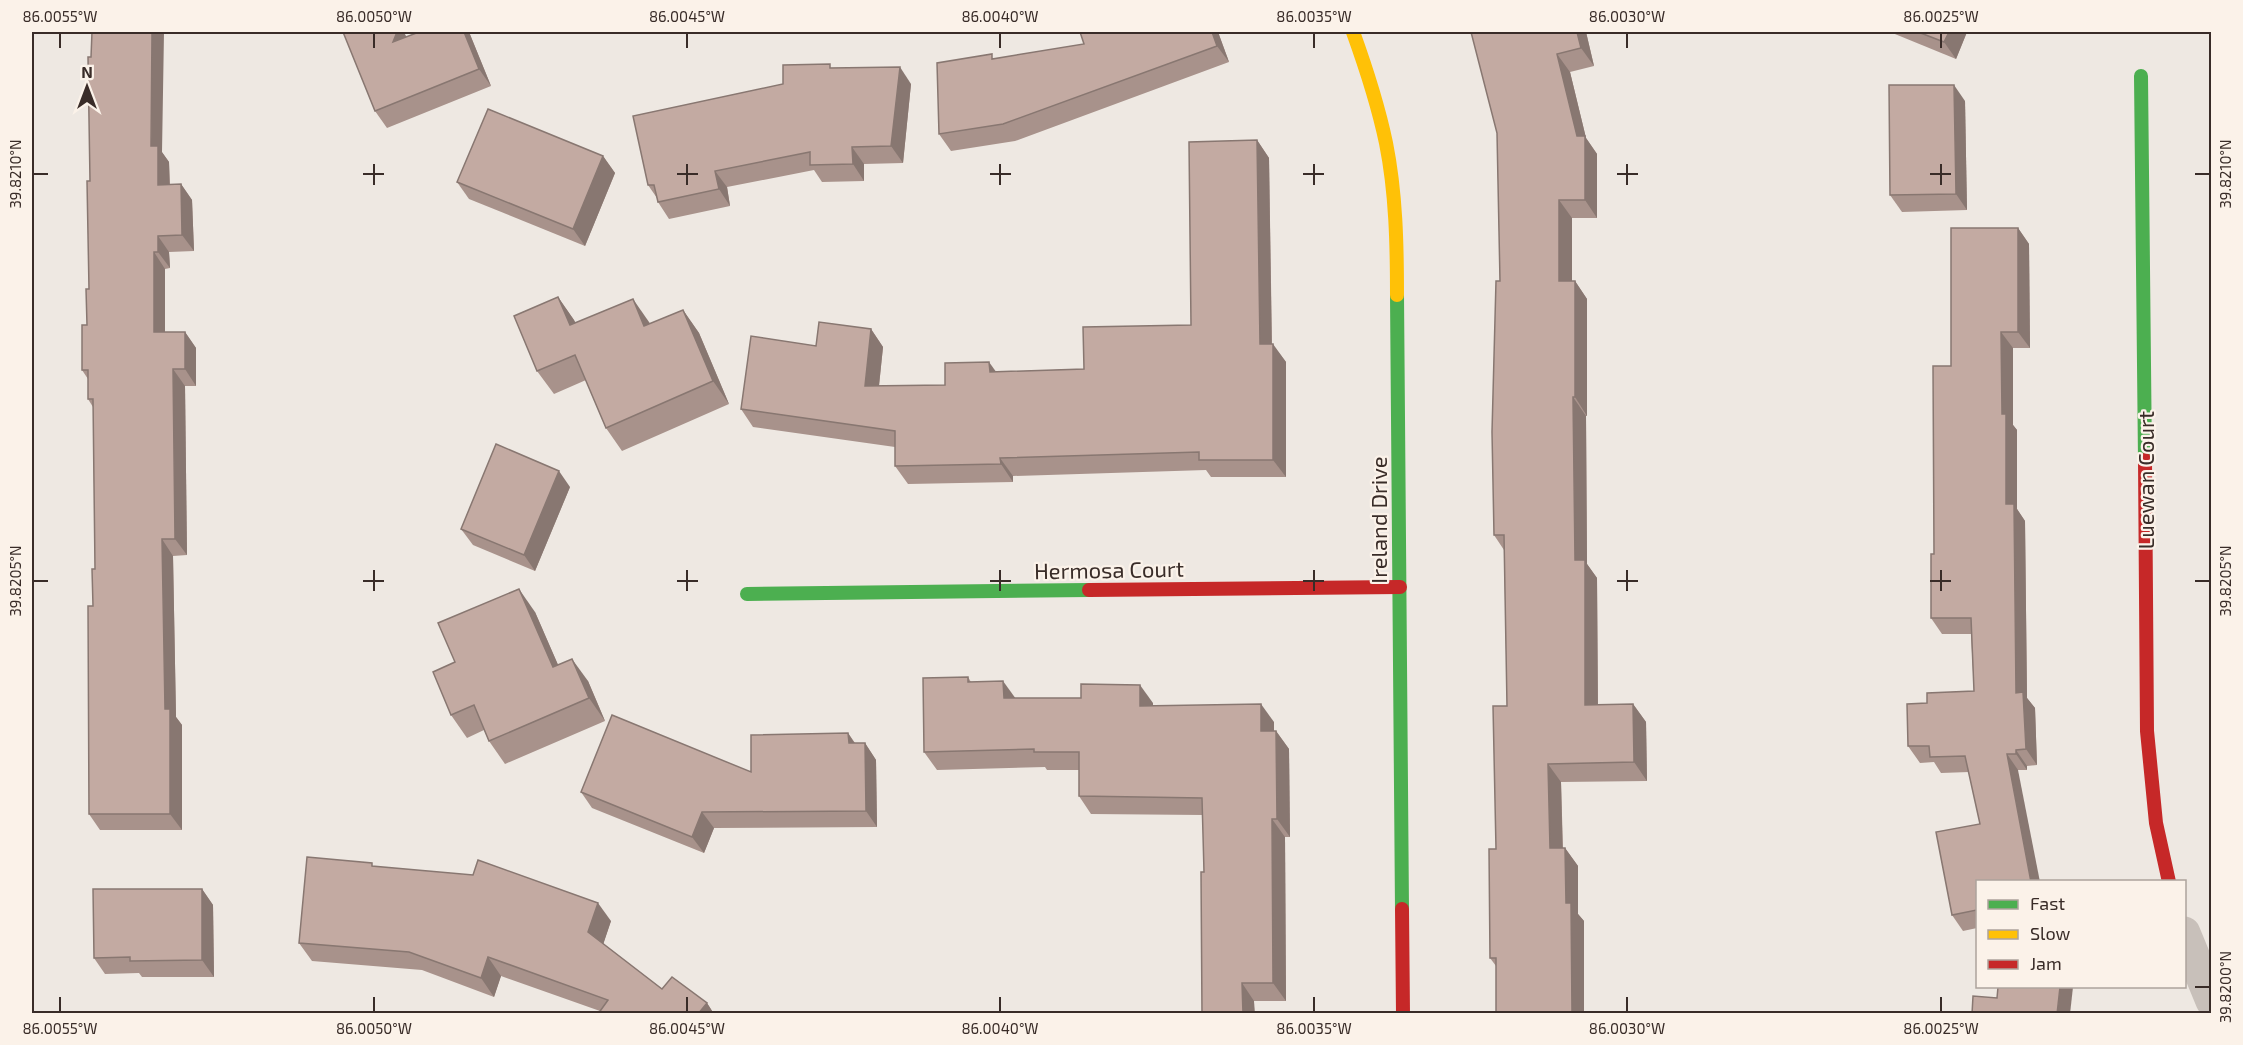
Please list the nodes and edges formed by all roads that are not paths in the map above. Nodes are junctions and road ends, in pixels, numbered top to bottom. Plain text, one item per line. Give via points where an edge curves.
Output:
1 (1353, 32) edge
2 (2141, 76) dead end
3 (1400, 587) junction
4 (747, 594) dead end
5 (2169, 880) edge
6 (2186, 938) edge
7 (2211, 1001) edge
8 (1403, 1014) edge

1 - 3 street, Ireland Drive via 1386,144 1397,236
2 - 5 street, Luewan Court via 2147,731 2157,823
3 - 4 street, Hermosa Court
3 - 8 street, Ireland Drive
6 - 7 street

